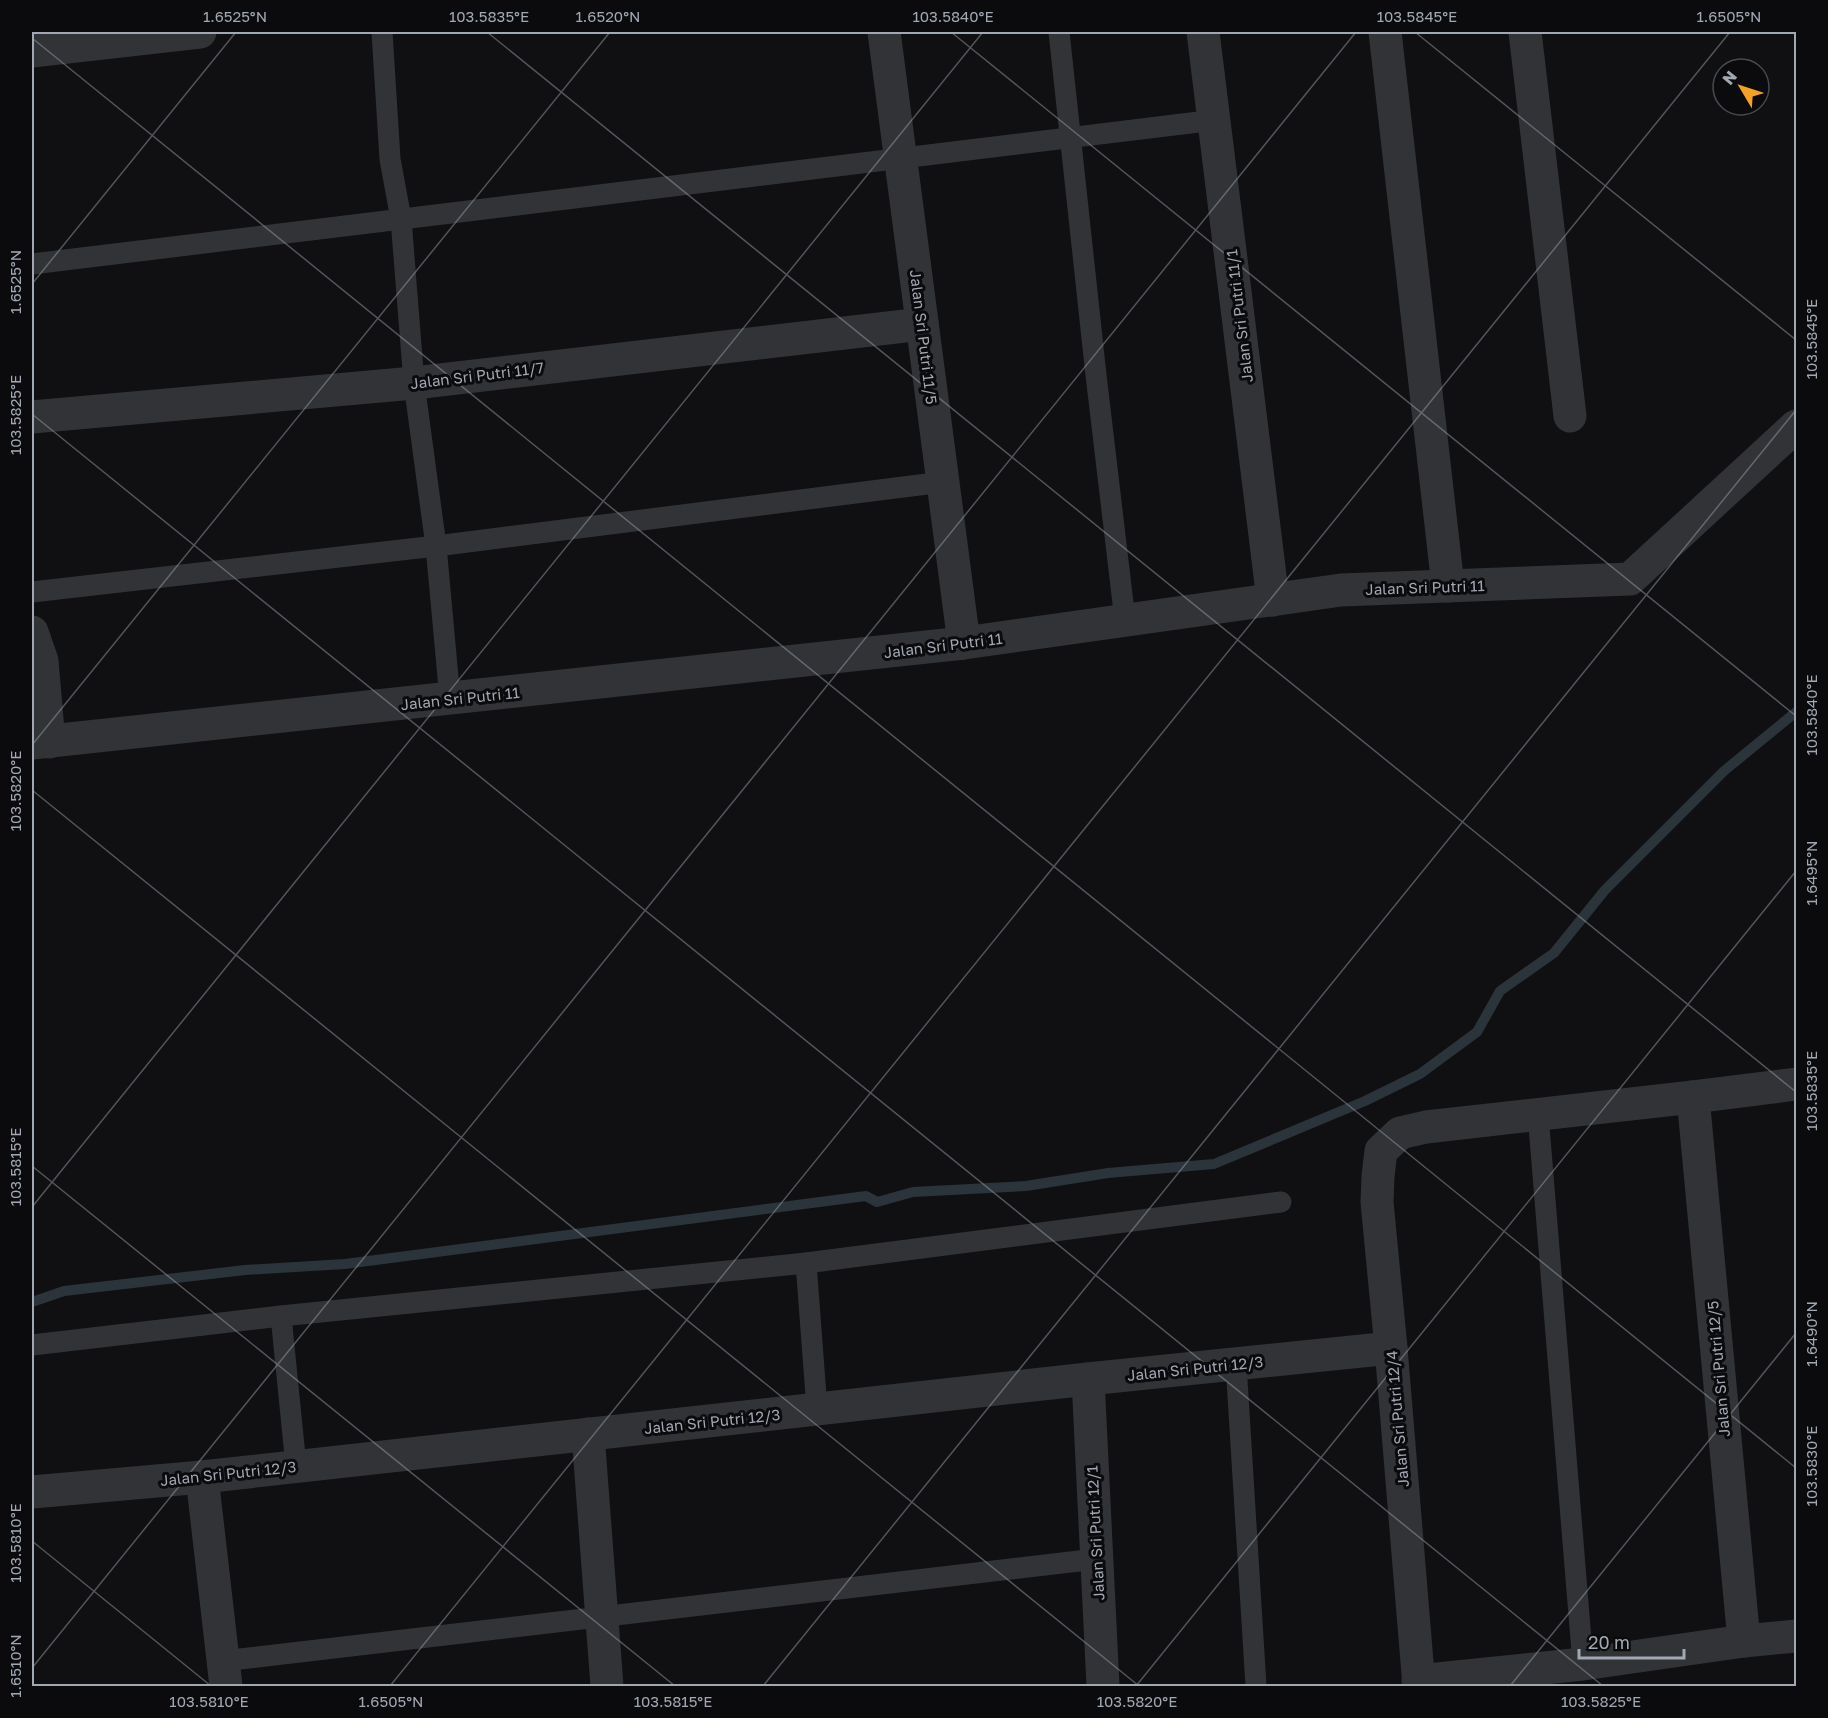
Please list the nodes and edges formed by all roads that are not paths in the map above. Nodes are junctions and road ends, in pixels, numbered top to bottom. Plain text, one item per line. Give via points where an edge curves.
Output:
1 (200, 32) edge
2 (382, 32) edge
3 (884, 32) edge
4 (1059, 32) edge
5 (1206, 32) edge
6 (1385, 32) edge
7 (1525, 32) edge
8 (32, 51) edge
9 (1215, 120) junction
10 (1071, 137) junction
11 (901, 159) junction
12 (401, 219) junction
13 (32, 264) edge
14 (922, 324) junction
15 (414, 383) junction
16 (1570, 416) dead end
17 (32, 417) edge
18 (1797, 426) edge
19 (943, 482) junction
20 (436, 546) junction
21 (1448, 586) junction
22 (32, 592) edge
23 (1273, 600) junction
24 (1125, 620) junction
25 (32, 632) edge
26 (964, 643) junction
27 (450, 699) junction
28 (40, 743) edge
29 (1797, 1084) edge
30 (1693, 1097) junction
31 (1538, 1114) junction
32 (1281, 1202) dead end
33 (806, 1263) junction
34 (281, 1316) junction
35 (32, 1345) edge
36 (1391, 1348) junction
37 (1236, 1364) junction
38 (1088, 1379) junction
39 (817, 1409) junction
40 (588, 1434) junction
41 (296, 1466) junction
42 (202, 1477) junction
43 (32, 1492) edge
44 (1096, 1559) junction
45 (602, 1616) junction
46 (1797, 1636) edge
47 (1744, 1641) junction
48 (1583, 1665) junction
49 (225, 1674) edge
50 (1419, 1684) edge
51 (607, 1686) edge
52 (1103, 1686) edge
53 (1256, 1686) edge

1 - 8 street
2 - 12 lane via 390,159
3 - 11 street, Jalan Sri Putri 11/5
4 - 10 lane
5 - 9 street, Jalan Sri Putri 11/1
6 - 21 street
7 - 16 street
9 - 10 lane
9 - 23 street, Jalan Sri Putri 11/1
10 - 11 lane
10 - 24 lane
11 - 12 lane
11 - 14 street, Jalan Sri Putri 11/5
12 - 13 lane
12 - 15 lane
14 - 15 street, Jalan Sri Putri 11/7
14 - 19 street, Jalan Sri Putri 11/5
15 - 17 street, Jalan Sri Putri 11/7
15 - 20 lane
18 - 21 street, Jalan Sri Putri 11 via 1630,579
19 - 20 lane
19 - 26 street, Jalan Sri Putri 11/5
20 - 22 lane
20 - 27 lane
21 - 23 street, Jalan Sri Putri 11 via 1341,590
23 - 24 street, Jalan Sri Putri 11
24 - 26 street, Jalan Sri Putri 11
25 - 28 street via 42,661
26 - 27 street, Jalan Sri Putri 11
27 - 28 street, Jalan Sri Putri 11
29 - 30 street
30 - 31 street
30 - 47 street, Jalan Sri Putri 12/5
31 - 36 street, Jalan Sri Putri 12/4 via 1400,1133 1381,1151 1377,1202
31 - 48 lane
32 - 33 lane
33 - 34 lane
33 - 39 lane
34 - 35 lane
34 - 41 lane
36 - 37 street, Jalan Sri Putri 12/3
36 - 50 street, Jalan Sri Putri 12/4
37 - 38 street, Jalan Sri Putri 12/3
37 - 53 lane
38 - 39 street, Jalan Sri Putri 12/3
38 - 44 street, Jalan Sri Putri 12/1
39 - 40 street, Jalan Sri Putri 12/3
40 - 41 street, Jalan Sri Putri 12/3
40 - 45 street
41 - 42 street, Jalan Sri Putri 12/3
42 - 43 street, Jalan Sri Putri 12/3
42 - 49 street
44 - 45 lane
44 - 52 street, Jalan Sri Putri 12/1
45 - 49 lane
45 - 51 street
46 - 47 street
47 - 48 street
48 - 50 street

